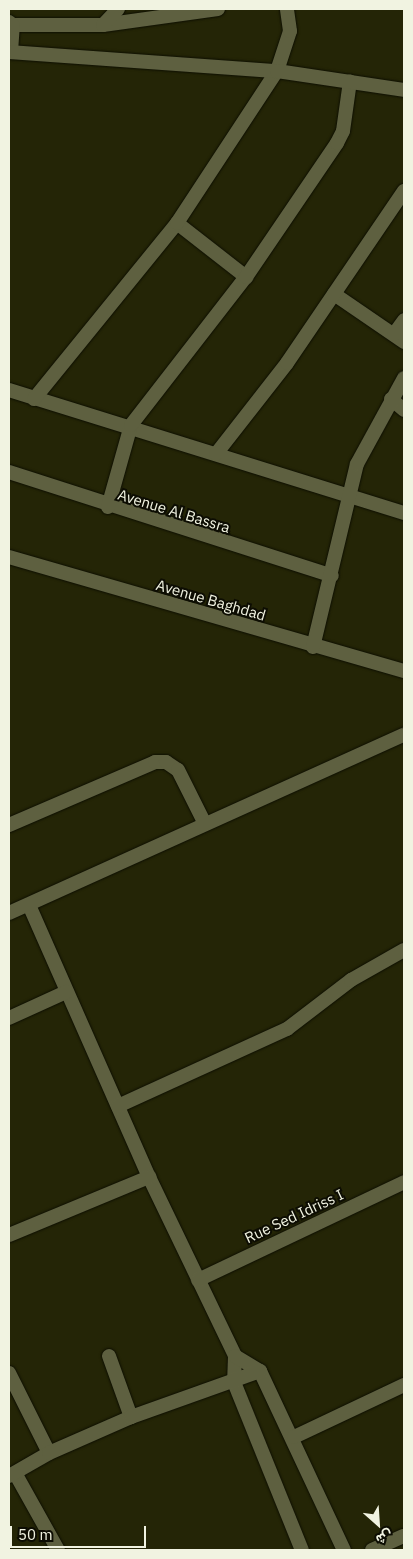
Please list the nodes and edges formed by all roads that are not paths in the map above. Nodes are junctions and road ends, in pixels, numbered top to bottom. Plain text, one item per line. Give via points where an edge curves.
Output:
1 (118, 9) edge
2 (218, 9) edge
3 (287, 9) edge
4 (11, 24) edge
5 (103, 25) junction
6 (10, 52) edge
7 (277, 72) junction
8 (350, 81) junction
9 (404, 90) edge
10 (404, 191) edge
11 (177, 223) junction
12 (246, 278) junction
13 (334, 294) junction
14 (404, 320) edge
15 (399, 338) edge
16 (404, 378) edge
17 (9, 390) edge
18 (34, 399) junction
19 (391, 400) junction
20 (404, 410) edge
21 (131, 425) junction
22 (216, 454) junction
23 (9, 472) edge
24 (349, 496) junction
25 (108, 507) junction
26 (404, 513) edge
27 (9, 557) edge
28 (332, 576) junction
29 (313, 647) junction
30 (404, 671) edge
31 (404, 735) edge
32 (206, 824) junction
33 (9, 825) edge
34 (29, 905) junction
35 (9, 913) edge
36 (404, 950) edge
37 (66, 992) junction
38 (9, 1018) edge
39 (118, 1106) junction
40 (149, 1177) junction
41 (404, 1182) edge
42 (9, 1236) edge
43 (198, 1280) junction
44 (109, 1356) dead end
45 (235, 1356) junction
46 (260, 1371) junction
47 (9, 1373) edge
48 (234, 1382) junction
49 (404, 1385) edge
50 (132, 1417) junction
51 (294, 1437) junction
52 (49, 1453) junction
53 (12, 1474) edge
54 (404, 1536) edge
55 (58, 1550) edge
56 (302, 1550) edge
57 (344, 1550) edge
58 (372, 1550) edge

1 - 5 street
2 - 5 street
3 - 7 street via 289,37
4 - 5 street
4 - 6 street
6 - 7 street
7 - 8 street
7 - 11 street
8 - 9 street
8 - 12 street via 343,131 337,144
10 - 13 street
11 - 12 street
11 - 18 street
12 - 21 street
13 - 15 street
13 - 22 street
14 - 15 street
16 - 19 street
17 - 18 street
18 - 21 street
19 - 20 street
19 - 24 street via 357,464
21 - 22 street
21 - 25 street
22 - 24 street
23 - 25 street, Avenue Al Bassra
24 - 26 street
24 - 28 street
25 - 28 street, Avenue Al Bassra
27 - 29 street, Avenue Baghdad
28 - 29 street
29 - 30 street, Avenue Baghdad
31 - 32 street
32 - 33 street via 178,770 173,764 161,762
32 - 34 street
34 - 35 street
34 - 37 street
36 - 39 street via 344,985 287,1028
37 - 38 street
37 - 39 street
39 - 40 street
40 - 42 street
40 - 43 street
41 - 43 street, Rue Sed Idriss I
43 - 45 street
44 - 50 street
45 - 46 street
45 - 48 street
46 - 48 street
46 - 51 street
47 - 52 street
48 - 50 street
48 - 56 street
49 - 51 street
50 - 52 street
51 - 57 street
52 - 53 street
53 - 55 street
54 - 58 street

